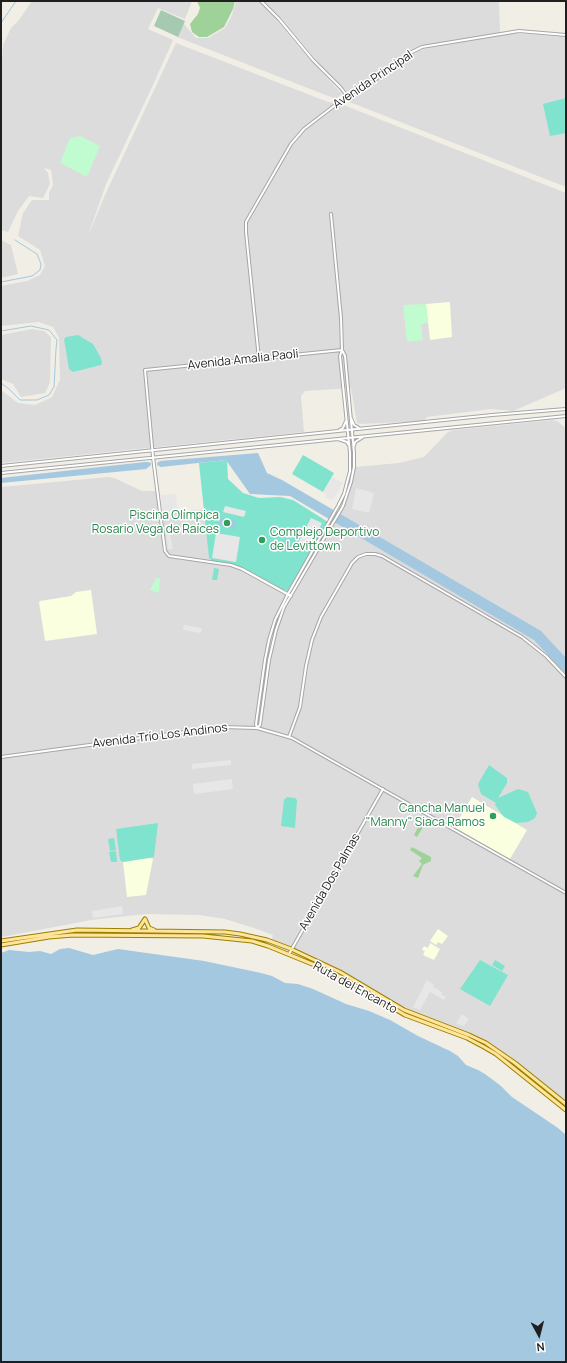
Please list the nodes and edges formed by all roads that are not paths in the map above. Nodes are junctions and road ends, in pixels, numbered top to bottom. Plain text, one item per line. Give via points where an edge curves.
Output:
1 (261, 1) edge
2 (566, 35) edge
3 (347, 96) junction
4 (330, 214) dead end
5 (342, 350) junction
6 (259, 359) junction
7 (566, 409) edge
8 (350, 415) junction
9 (566, 416) edge
10 (346, 418) junction
11 (366, 428) junction
12 (348, 430) junction
13 (352, 430) junction
14 (336, 431) junction
15 (364, 436) junction
16 (348, 437) junction
17 (352, 437) junction
18 (335, 439) junction
19 (349, 446) junction
20 (353, 447) junction
21 (153, 450) junction
22 (153, 457) junction
23 (1, 466) edge
24 (1, 473) edge
25 (288, 594) junction
26 (291, 596) junction
27 (566, 677) edge
28 (258, 728) junction
29 (289, 737) junction
30 (1, 757) edge
31 (383, 789) junction
32 (566, 893) edge
33 (127, 931) junction
34 (161, 932) junction
35 (2, 941) edge
36 (1, 945) edge
37 (291, 949) junction
38 (289, 954) junction
39 (566, 1104) edge
40 (566, 1110) edge

1 - 3 street
2 - 3 street, Avenida Principal via 519,31 422,47
3 - 6 street, Avenida Principal via 304,129 291,144 246,222
4 - 5 street
5 - 6 street, Avenida Amalia Paoli
5 - 8 street via 345,356
5 - 10 street via 340,356
6 - 21 street, Avenida Amalia Paoli via 144,370
7 - 11 street
8 - 11 street via 354,425
8 - 13 street
9 - 15 street
10 - 12 street
10 - 14 street via 343,428
11 - 13 street
12 - 13 street
12 - 14 street
12 - 16 street
13 - 17 street
14 - 21 street
15 - 17 street
15 - 20 street via 357,440
16 - 17 street
16 - 18 street
16 - 19 street
17 - 20 street
18 - 19 street via 347,442
18 - 22 street
19 - 25 street via 350,472 344,494
20 - 26 street via 354,467 342,506
21 - 22 street
21 - 23 street
22 - 24 street
22 - 25 street via 165,552 169,556 242,568
25 - 26 street
25 - 28 street via 275,620 269,640 256,724
26 - 28 street via 276,630
27 - 29 street via 522,636 382,556 366,554 352,563 321,617 312,640 300,707
28 - 29 street, Avenida Trío Los Andinos
28 - 30 street, Avenida Trío Los Andinos via 222,727
29 - 31 street, Avenida Trío Los Andinos
31 - 32 street, Avenida Trío Los Andinos
31 - 37 street, Avenida Dos Palmas
33 - 34 main road, Ruta del Encanto
33 - 34 main road via 139,928 145,919 149,928
33 - 35 main road, Ruta del Encanto via 68,931
34 - 37 main road, Ruta del Encanto via 240,934
36 - 38 main road, Ruta del Encanto via 73,935 208,936 252,941
37 - 38 street, Avenida Dos Palmas
37 - 39 main road, Ruta del Encanto via 340,972 404,1010 486,1043
38 - 40 main road, Ruta del Encanto via 341,977 404,1015 484,1047

